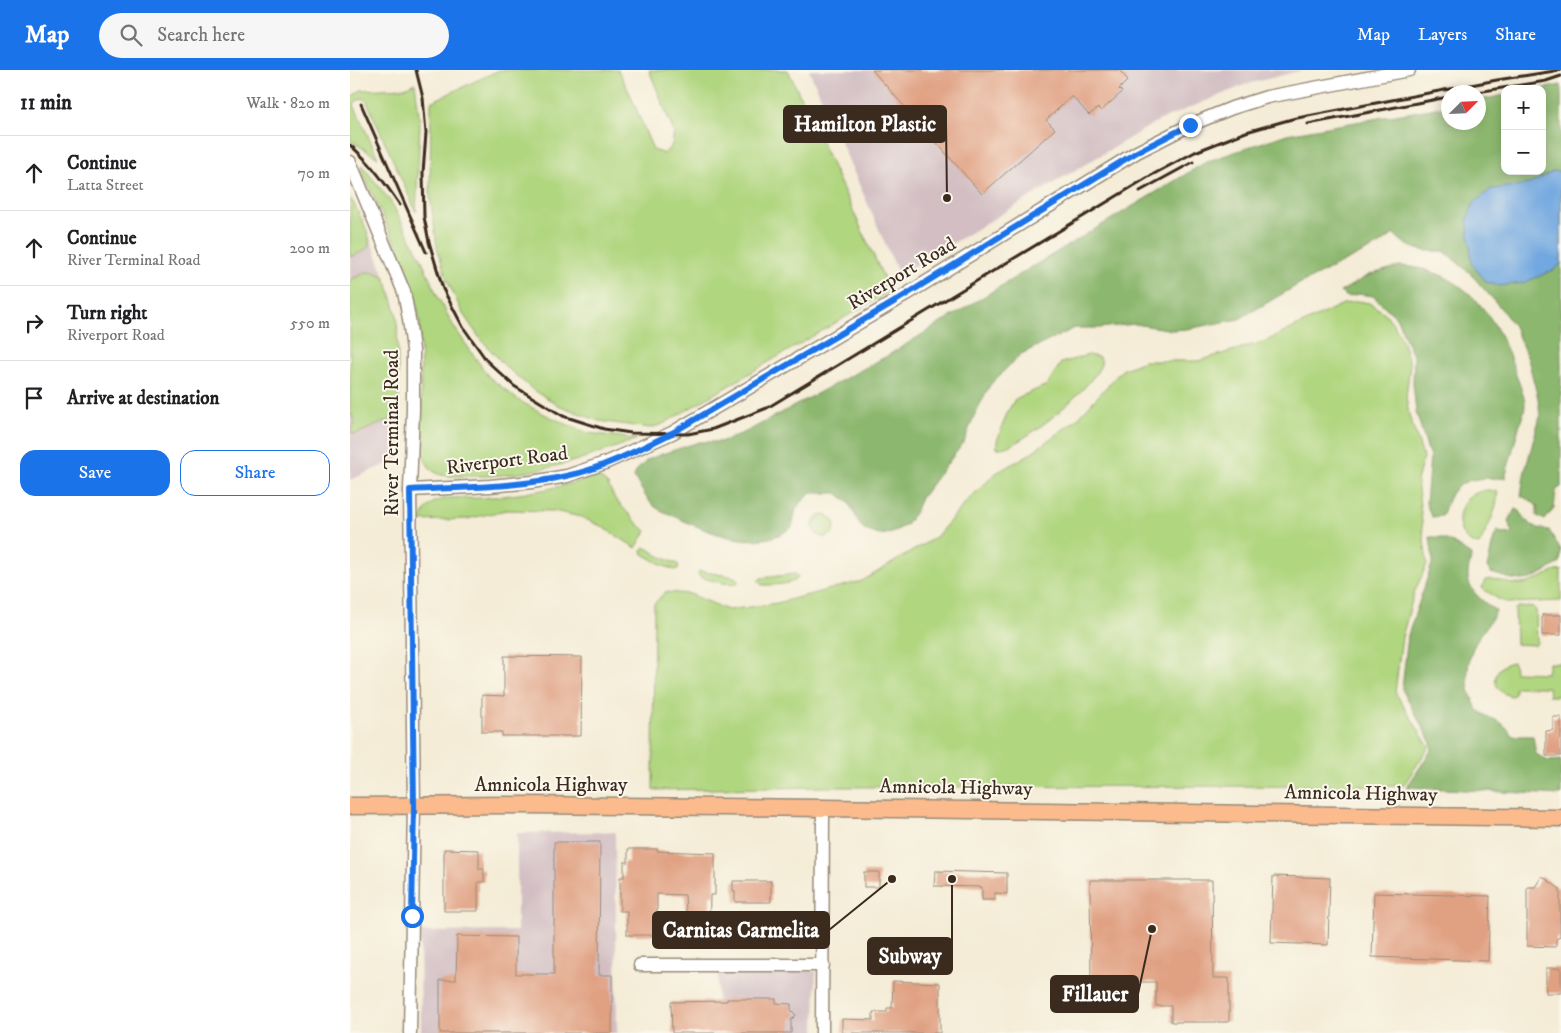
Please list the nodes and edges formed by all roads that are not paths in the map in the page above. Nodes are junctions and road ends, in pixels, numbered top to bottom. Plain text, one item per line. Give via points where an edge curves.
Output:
1 (1409, 70) edge
2 (350, 162) edge
3 (410, 490) junction
4 (350, 806) edge
5 (414, 806) junction
6 (824, 808) junction
7 (1561, 818) edge
8 (640, 965) dead end
9 (823, 965) junction
10 (410, 1033) edge
11 (822, 1033) edge

1 - 3 street, Riverport Road via 1267,97 1190,125 1137,152 894,302 672,433 606,463 567,476 532,482
2 - 3 street, River Terminal Road via 404,292 412,350
3 - 5 street, River Terminal Road
4 - 5 main road, Amnicola Highway
5 - 6 main road, Amnicola Highway
5 - 10 street, River Terminal Road
6 - 7 main road, Amnicola Highway
6 - 9 street
8 - 9 street
9 - 11 street

